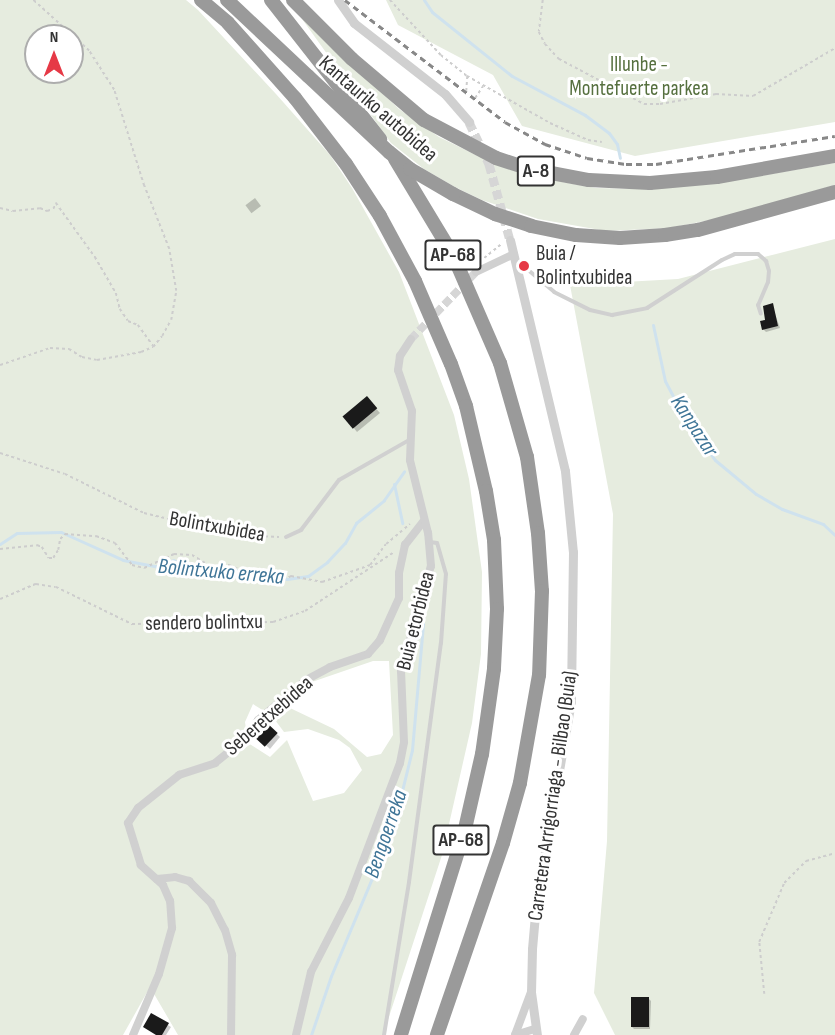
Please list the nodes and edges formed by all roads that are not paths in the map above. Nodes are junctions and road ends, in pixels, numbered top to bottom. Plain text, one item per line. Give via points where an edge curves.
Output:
1 (201, 0) edge
2 (228, 0) edge
3 (271, 0) edge
4 (293, 0) edge
5 (338, 0) edge
6 (469, 122) tunnel mouth
7 (835, 156) edge
8 (835, 192) edge
9 (506, 240) tunnel mouth
10 (514, 254) junction
11 (517, 268) junction
12 (476, 272) tunnel mouth
13 (761, 314) dead end
14 (411, 339) tunnel mouth
15 (410, 440) junction
16 (424, 521) junction
17 (286, 537) road end
18 (429, 542) junction
19 (157, 879) junction
20 (531, 992) junction
21 (584, 1019) dead end
22 (536, 1032) edge
23 (133, 1035) edge
24 (231, 1035) edge
25 (296, 1035) edge
26 (384, 1035) edge
27 (401, 1035) edge
28 (437, 1035) edge
29 (574, 1035) edge

1 - 27 highway, AP-68 via 228,23 296,98 380,216 415,281 451,364 486,491 494,540 497,609 490,705 465,829
2 - 8 highway, Kantauriko autobidea, bridge via 389,152 453,194 531,226 620,238 666,235 698,230
3 - 28 highway, AP-68 via 401,167 453,255 500,363 518,420 531,483 542,591 534,717 503,843
4 - 7 highway, Kantauriko autobidea / A-8 via 352,59 424,120 496,158 530,169 589,180 650,183 717,177
5 - 6 street via 344,13 365,33 445,94
9 - 10 street, Carretera Arrigorriaga - Bilbao (Buia)
10 - 11 street, Carretera Arrigorriaga - Bilbao (Buia)
10 - 12 street
11 - 13 lane via 527,269 554,292 590,310 612,315 647,308 735,254 758,254 769,271 759,305
11 - 20 street, Carretera Arrigorriaga - Bilbao (Buia) via 565,471 573,552 571,701 536,903
14 - 15 street via 400,356 398,370 412,411
15 - 16 street, Buia etorbidea via 410,460
15 - 17 lane, Bolintxubidea via 339,480 301,530
16 - 18 street, Buia etorbidea
16 - 19 street, Seberetxebidea via 405,545 399,598 380,640 368,654 306,680 215,763 179,775 138,808 128,823 141,865
18 - 25 street, Buia etorbidea via 431,566 401,671 404,742 400,763 349,898 311,972
18 - 26 lane via 437,543 446,574 441,643
19 - 23 street, Seberetxebidea via 170,901 172,928 159,974
19 - 24 street via 189,881 211,903 225,930 232,955
20 - 22 street, Carretera Arrigorriaga - Bilbao (Buia)
20 - 22 street via 515,1035
21 - 29 street

